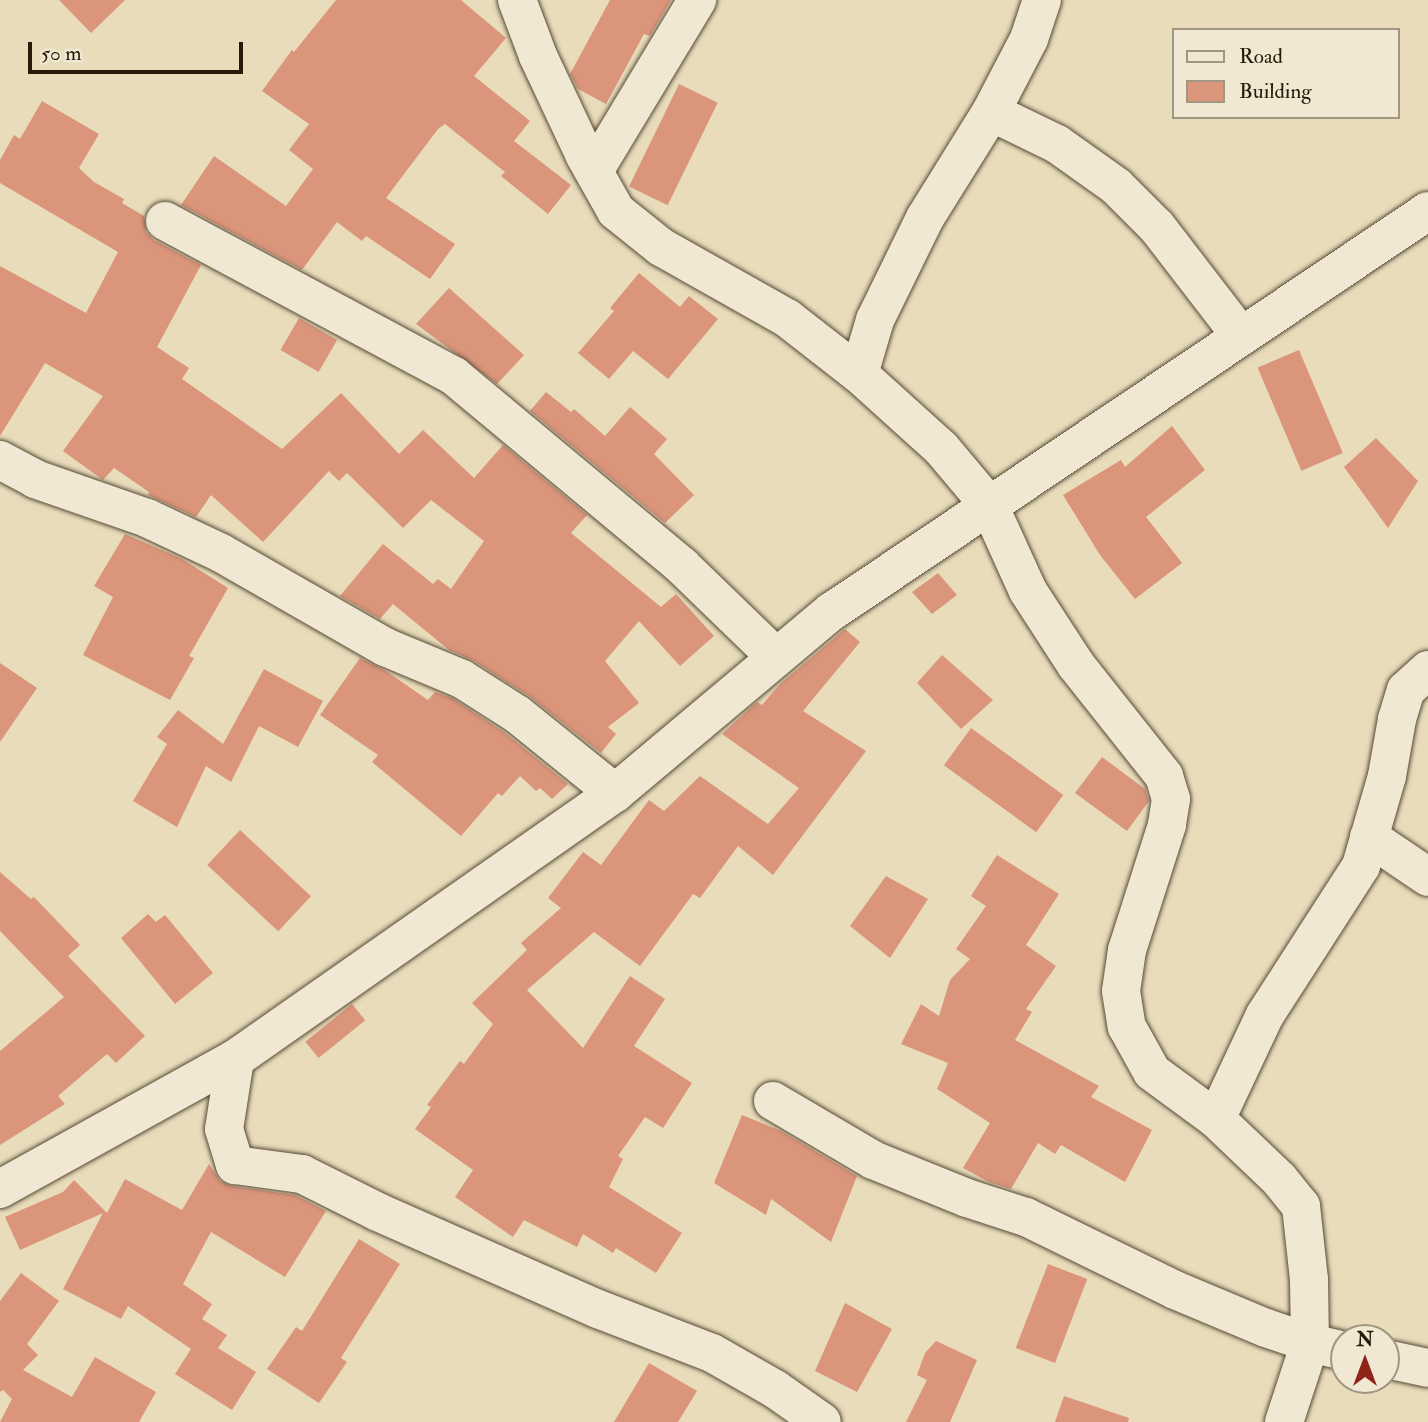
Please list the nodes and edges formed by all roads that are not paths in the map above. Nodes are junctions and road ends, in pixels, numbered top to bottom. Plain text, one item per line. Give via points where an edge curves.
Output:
1 (517, 0) edge
2 (697, 0) edge
3 (1042, 0) edge
4 (991, 112) junction
5 (594, 171) junction
6 (1428, 211) edge
7 (165, 220) dead end
8 (1241, 335) junction
9 (859, 374) junction
10 (0, 460) edge
11 (989, 505) junction
12 (776, 657) junction
13 (1428, 670) edge
14 (615, 793) junction
15 (1369, 837) junction
16 (1428, 877) edge
17 (235, 1059) junction
18 (773, 1101) dead end
19 (1216, 1119) junction
20 (0, 1189) edge
21 (1327, 1347) edge
22 (1400, 1362) edge
23 (1428, 1368) edge
24 (822, 1422) edge
25 (1284, 1422) edge

1 - 5 street via 538,56
2 - 5 street
3 - 4 street via 1029,40
4 - 8 street via 1057,144 1116,186 1157,227
4 - 9 street via 919,229 874,320
5 - 9 street via 616,211 661,247 787,318
6 - 8 street
7 - 12 street via 454,376 682,566
8 - 11 street
9 - 11 street via 941,448
10 - 14 street via 35,479 147,517 221,553 386,647 462,679 517,714
11 - 12 street via 831,612
11 - 19 street via 1028,591 1069,654 1164,776 1171,799 1167,825 1127,950 1121,991 1127,1027 1152,1072
12 - 14 street
13 - 15 street via 1406,691
14 - 17 street
15 - 16 street
15 - 19 street via 1361,866 1265,1015
17 - 20 street
17 - 24 street via 224,1129 235,1165 302,1174 598,1309 712,1353
18 - 21 street via 873,1160 1026,1217 1175,1290
19 - 21 street via 1301,1206 1309,1280
21 - 25 street
22 - 23 street

